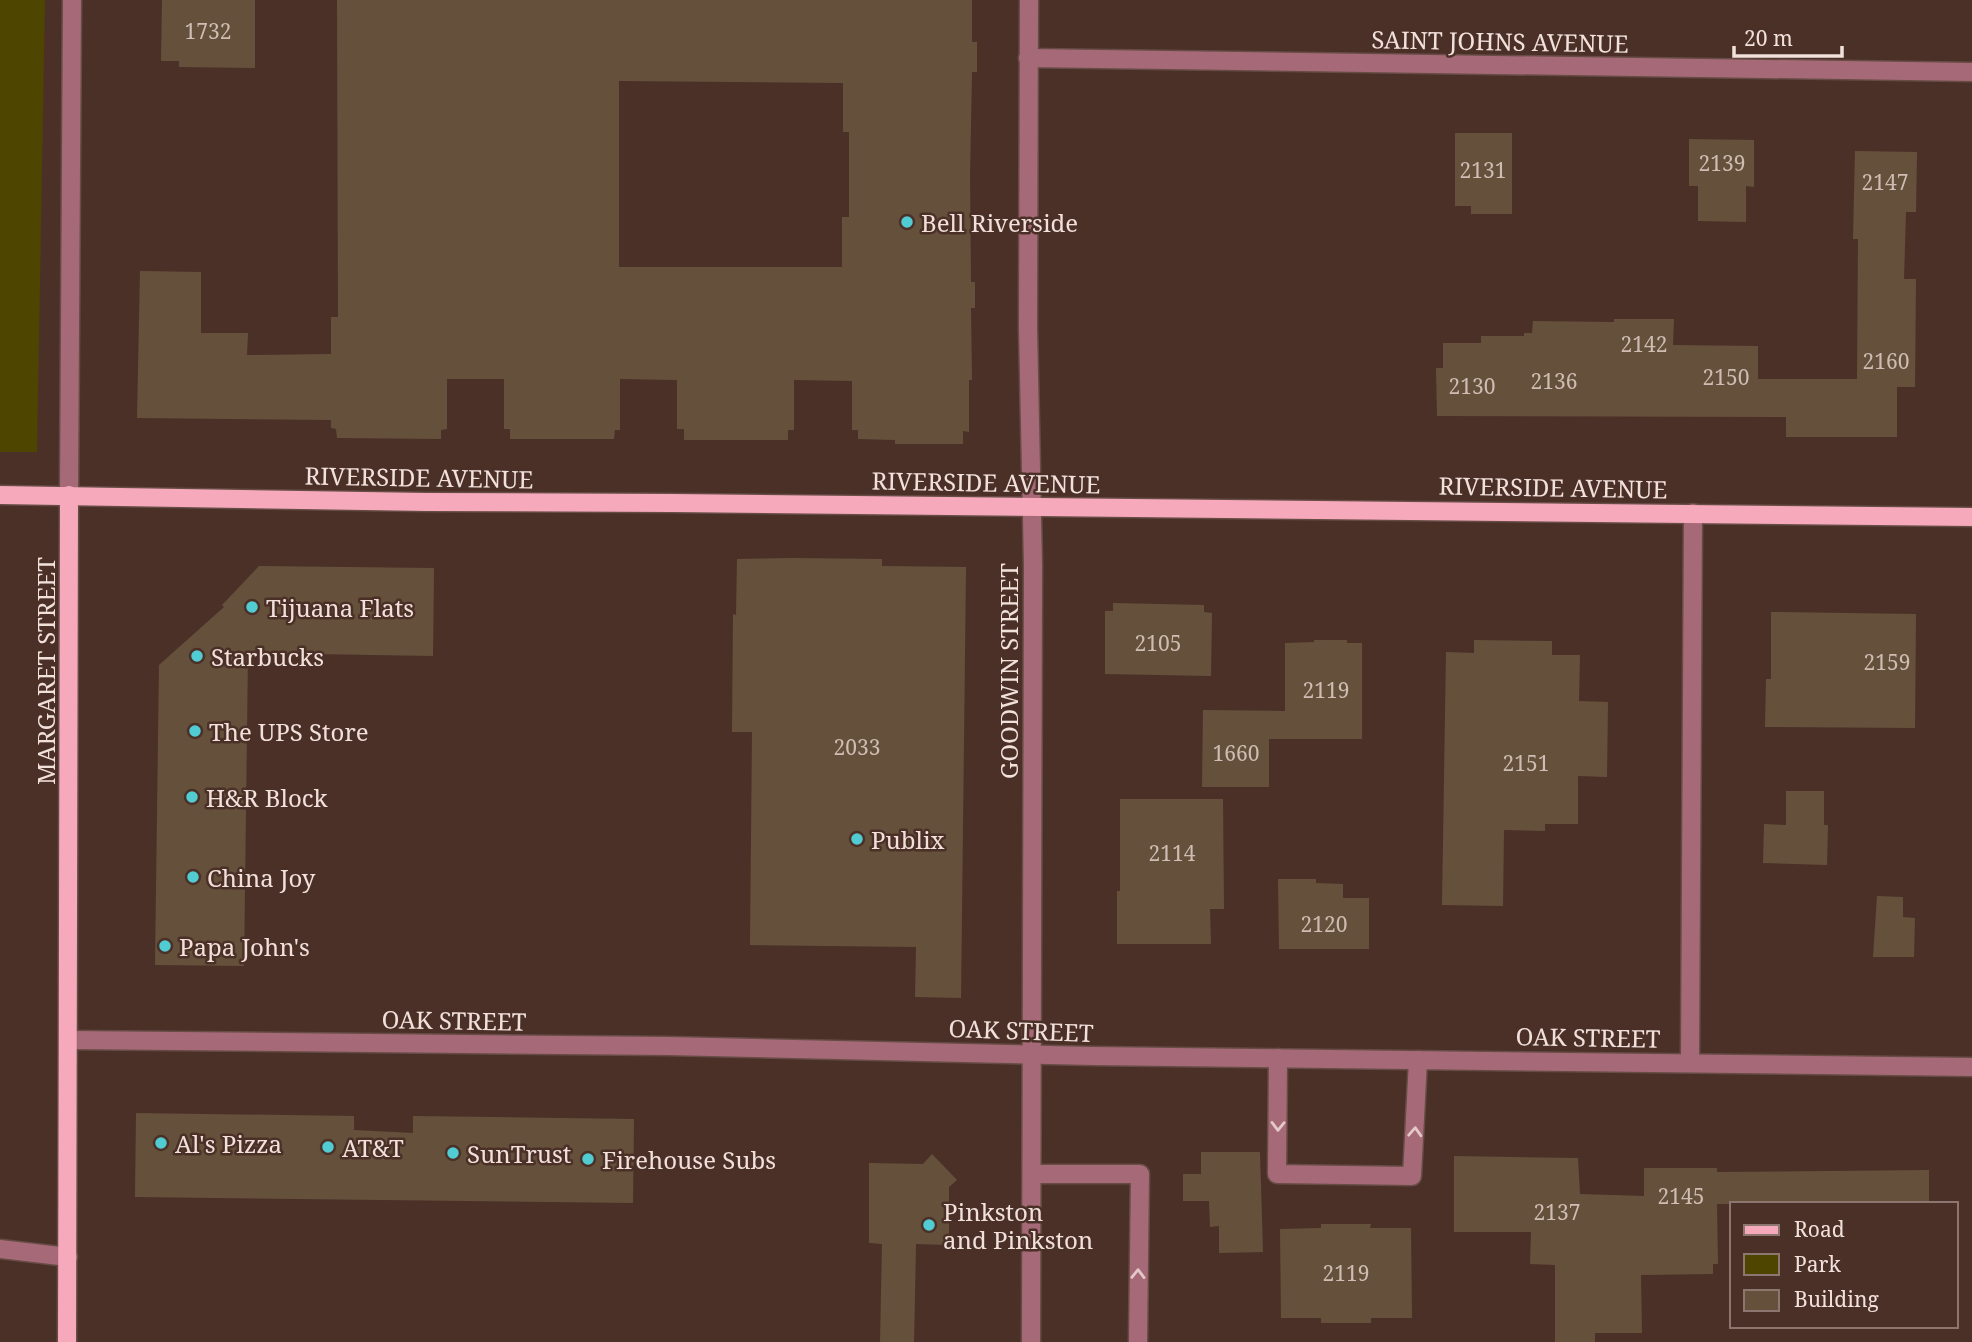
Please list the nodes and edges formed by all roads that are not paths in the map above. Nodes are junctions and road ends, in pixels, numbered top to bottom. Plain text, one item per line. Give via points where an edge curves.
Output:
1 (72, 0) edge
2 (1029, 0) edge
3 (1028, 58) junction
4 (1972, 72) edge
5 (0, 495) edge
6 (69, 495) junction
7 (1032, 507) junction
8 (1693, 513) junction
9 (1972, 517) edge
10 (69, 1041) junction
11 (1033, 1054) junction
12 (1278, 1058) junction
13 (1418, 1060) junction
14 (1690, 1063) junction
15 (1972, 1067) edge
16 (1032, 1174) junction
17 (0, 1249) edge
18 (68, 1257) junction
19 (68, 1342) edge
20 (1031, 1342) edge
21 (1138, 1342) edge

1 - 6 street, MARGARET STREET
2 - 3 street, GOODWIN STREET
3 - 4 street, SAINT JOHNS AVENUE
3 - 7 street, GOODWIN STREET
5 - 6 main road, RIVERSIDE AVENUE
6 - 7 main road, RIVERSIDE AVENUE
6 - 10 main road, MARGARET STREET
7 - 8 main road, RIVERSIDE AVENUE
7 - 11 street, GOODWIN STREET
8 - 9 main road, RIVERSIDE AVENUE
8 - 14 street
10 - 11 street, OAK STREET
10 - 18 main road, MARGARET STREET
11 - 12 street, OAK STREET
11 - 16 street, GOODWIN STREET
12 - 13 street, OAK STREET
12 -> 13 street via 1276,1174 1412,1176
13 - 14 street, OAK STREET
14 - 15 street, OAK STREET
16 - 20 street, GOODWIN STREET
21 -> 16 street via 1140,1174
17 - 18 street
18 - 19 main road, MARGARET STREET

